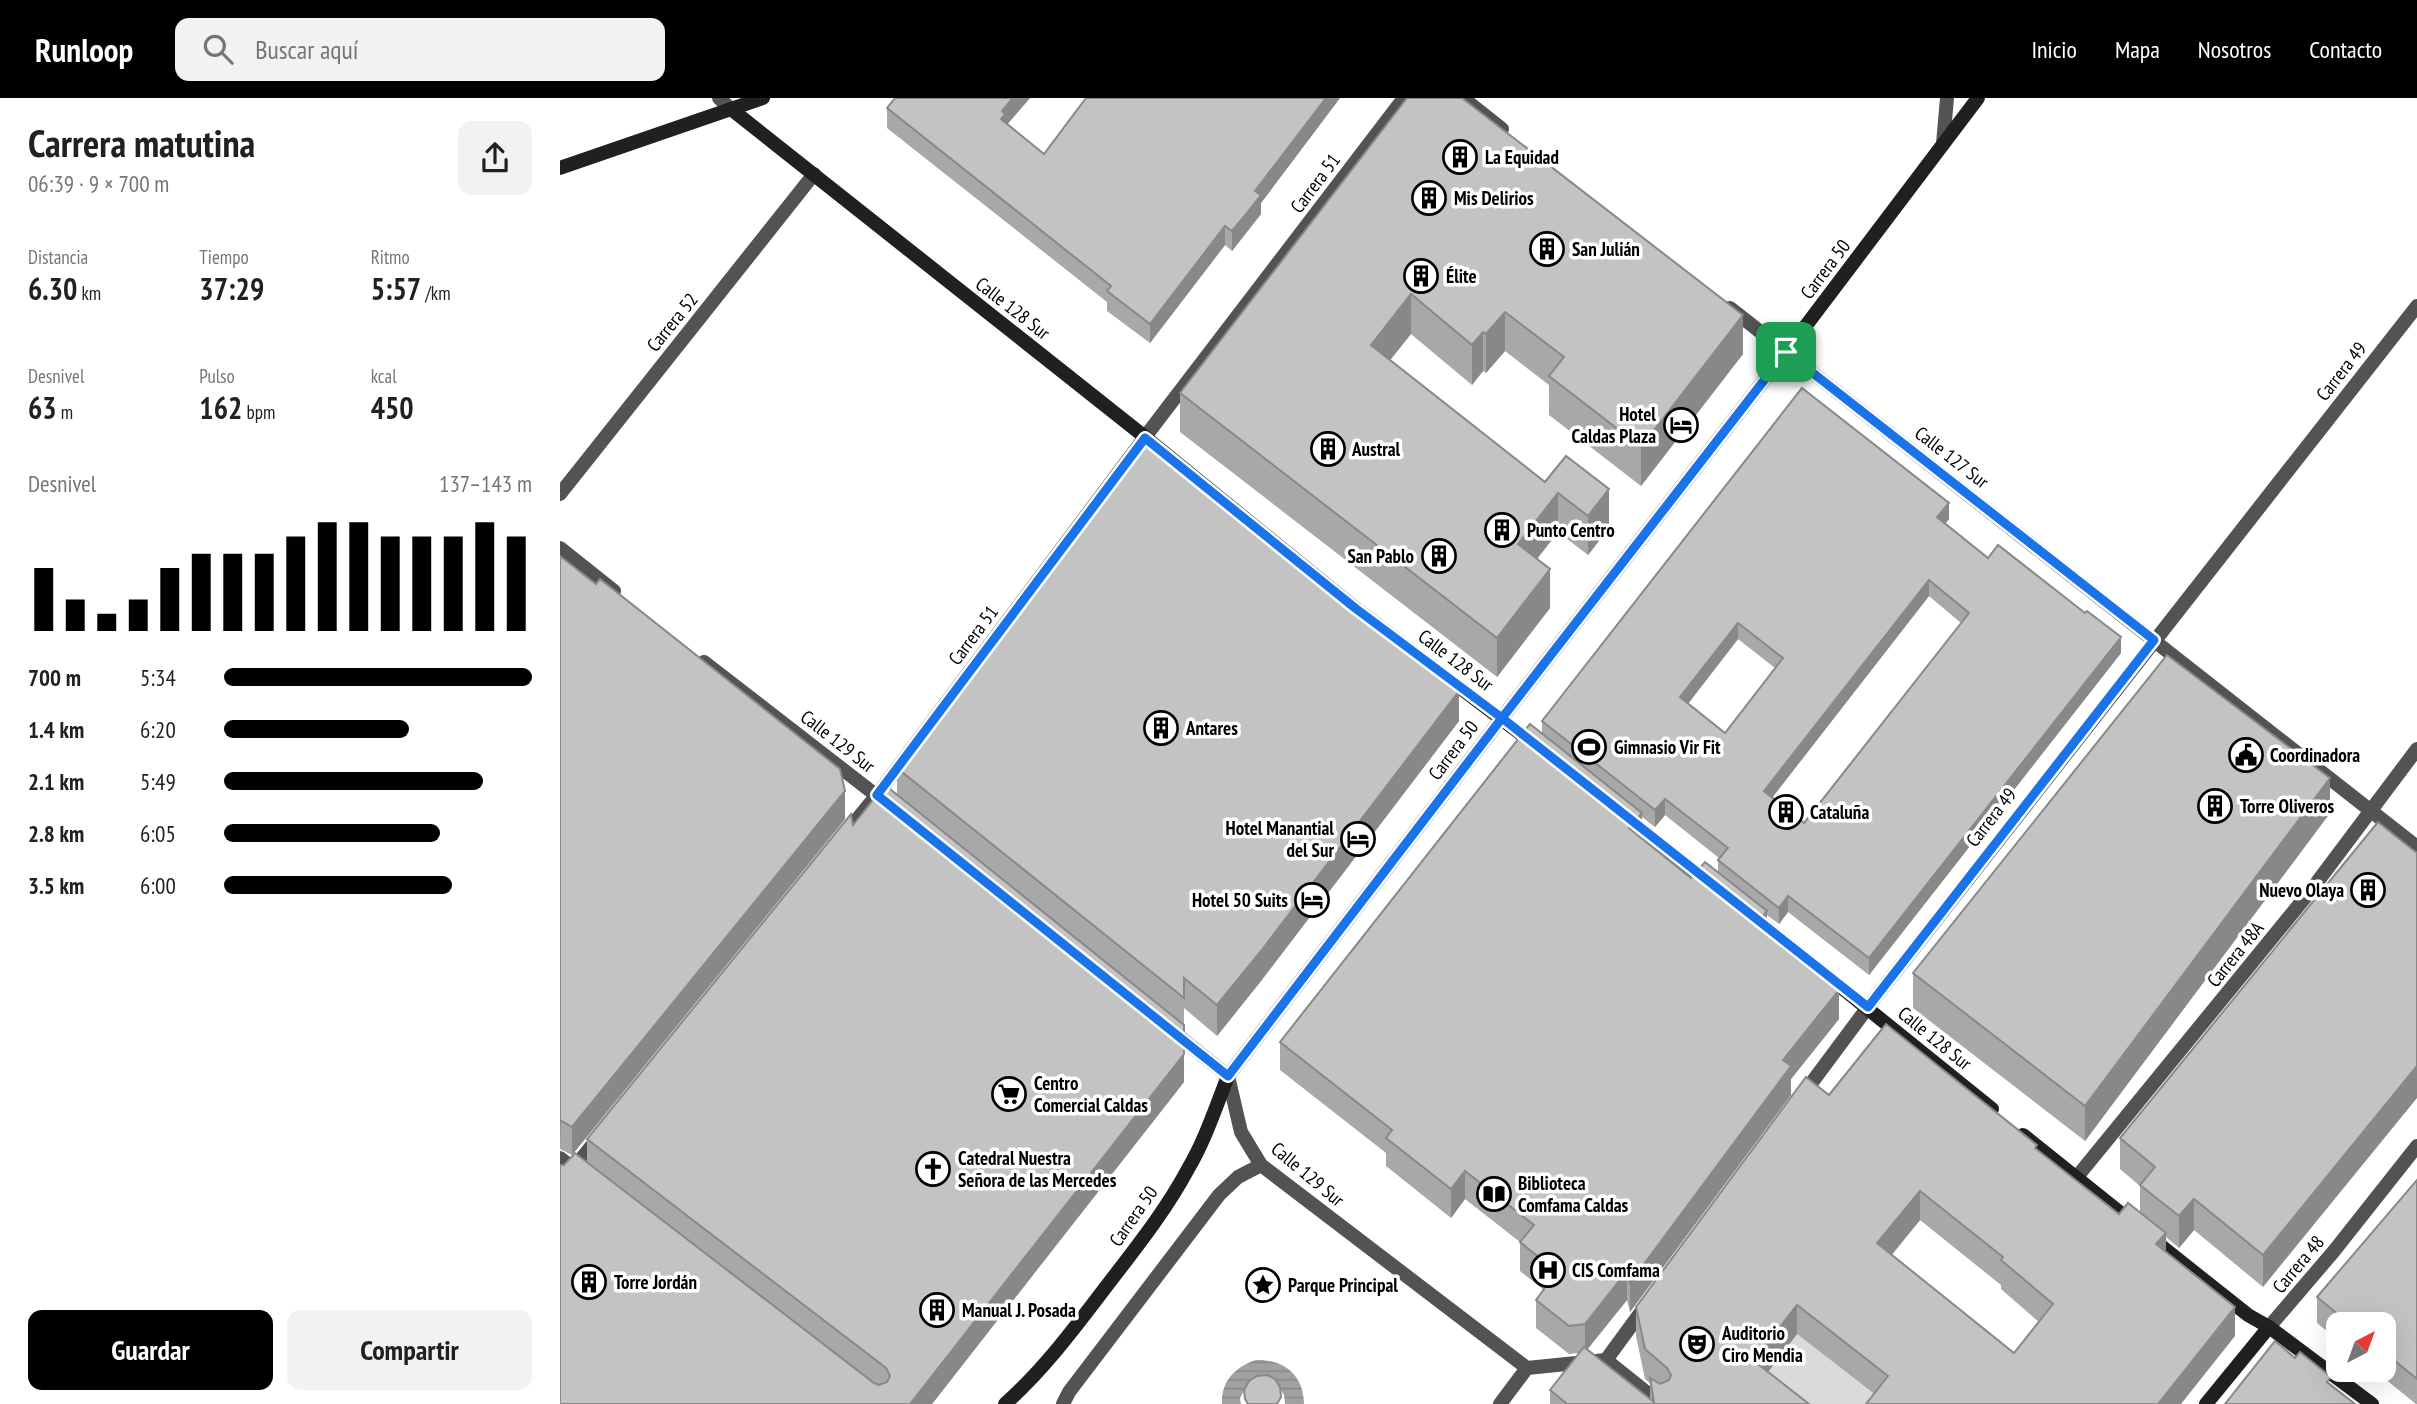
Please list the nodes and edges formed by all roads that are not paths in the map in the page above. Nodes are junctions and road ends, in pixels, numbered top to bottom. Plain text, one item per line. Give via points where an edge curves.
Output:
1 (719, 98) edge
2 (763, 98) edge
3 (1404, 98) edge
4 (1463, 98) edge
5 (1947, 98) edge
6 (1978, 98) edge
7 (731, 109) junction
8 (1517, 140) edge
9 (1943, 144) junction
10 (560, 168) edge
11 (814, 174) junction
12 (1722, 301) edge
13 (2417, 306) edge
14 (1786, 352) junction
15 (1145, 438) junction
16 (560, 494) edge
17 (560, 548) edge
18 (629, 604) edge
19 (2154, 640) junction
20 (692, 653) edge
21 (1502, 718) junction
22 (2417, 749) edge
23 (1543, 751) edge
24 (877, 795) junction
25 (1616, 809) edge
26 (2371, 811) junction
27 (898, 812) edge
28 (2417, 847) edge
29 (834, 848) edge
30 (1721, 892) edge
31 (1742, 908) edge
32 (1868, 1007) junction
33 (1155, 1017) edge
34 (1228, 1076) junction
35 (1794, 1106) edge
36 (608, 1125) edge
37 (2417, 1146) edge
38 (560, 1158) edge
39 (1261, 1165) junction
40 (573, 1168) junction
41 (2076, 1178) junction
42 (560, 1185) edge
43 (595, 1185) edge
44 (1655, 1293) edge
45 (2269, 1327) junction
46 (1606, 1360) junction
47 (1527, 1368) junction
48 (1005, 1404) edge
49 (1063, 1404) edge
50 (1500, 1404) edge
51 (1661, 1404) edge
52 (2206, 1404) edge
53 (2372, 1404) edge

1 - 7 street, Calle 128 Sur
2 - 7 main road
3 - 15 street, Carrera 51
4 - 8 street
5 - 9 street
6 - 9 main road, Carrera 50
7 - 10 main road
7 - 11 main road, Calle 128 Sur
9 - 14 main road, Carrera 50
11 - 15 main road, Calle 128 Sur
11 - 16 street, Carrera 52
12 - 14 street, Calle 127 Sur
13 - 19 street, Carrera 49
14 - 19 street, Calle 127 Sur
14 - 21 main road, Carrera 50
15 - 21 main road, Calle 128 Sur via 1355,608
15 - 24 street, Carrera 51
17 - 18 street
19 - 26 street, Calle 127 Sur
19 - 32 street, Carrera 49
20 - 24 street, Calle 129 Sur
21 - 23 main road, Calle 128 Sur
21 - 34 main road, Carrera 50
22 - 26 street, Carrera 48A
24 - 27 street, Calle 129 Sur
24 - 29 street, Carrera 51
25 - 30 main road
26 - 28 street, Calle 127 Sur
26 - 41 street, Carrera 48A
31 - 32 main road, Calle 128 Sur
32 - 35 street, Carrera 49
32 - 41 main road, Calle 128 Sur
33 - 34 street
34 - 39 street, Calle 129 Sur via 1241,1132
34 - 48 main road, Carrera 50 via 1195,1156 1171,1197 1069,1336
36 - 40 street
37 - 45 street, Carrera 48
38 - 40 street
39 - 47 street, Calle 129 Sur
39 - 49 street via 1238,1177 1219,1195
40 - 42 street
40 - 43 street
41 - 45 main road, Calle 128 Sur
44 - 46 street
45 - 52 main road, Carrera 48
45 - 53 main road, Calle 128 Sur
46 - 47 street
46 - 51 street
47 - 50 street

